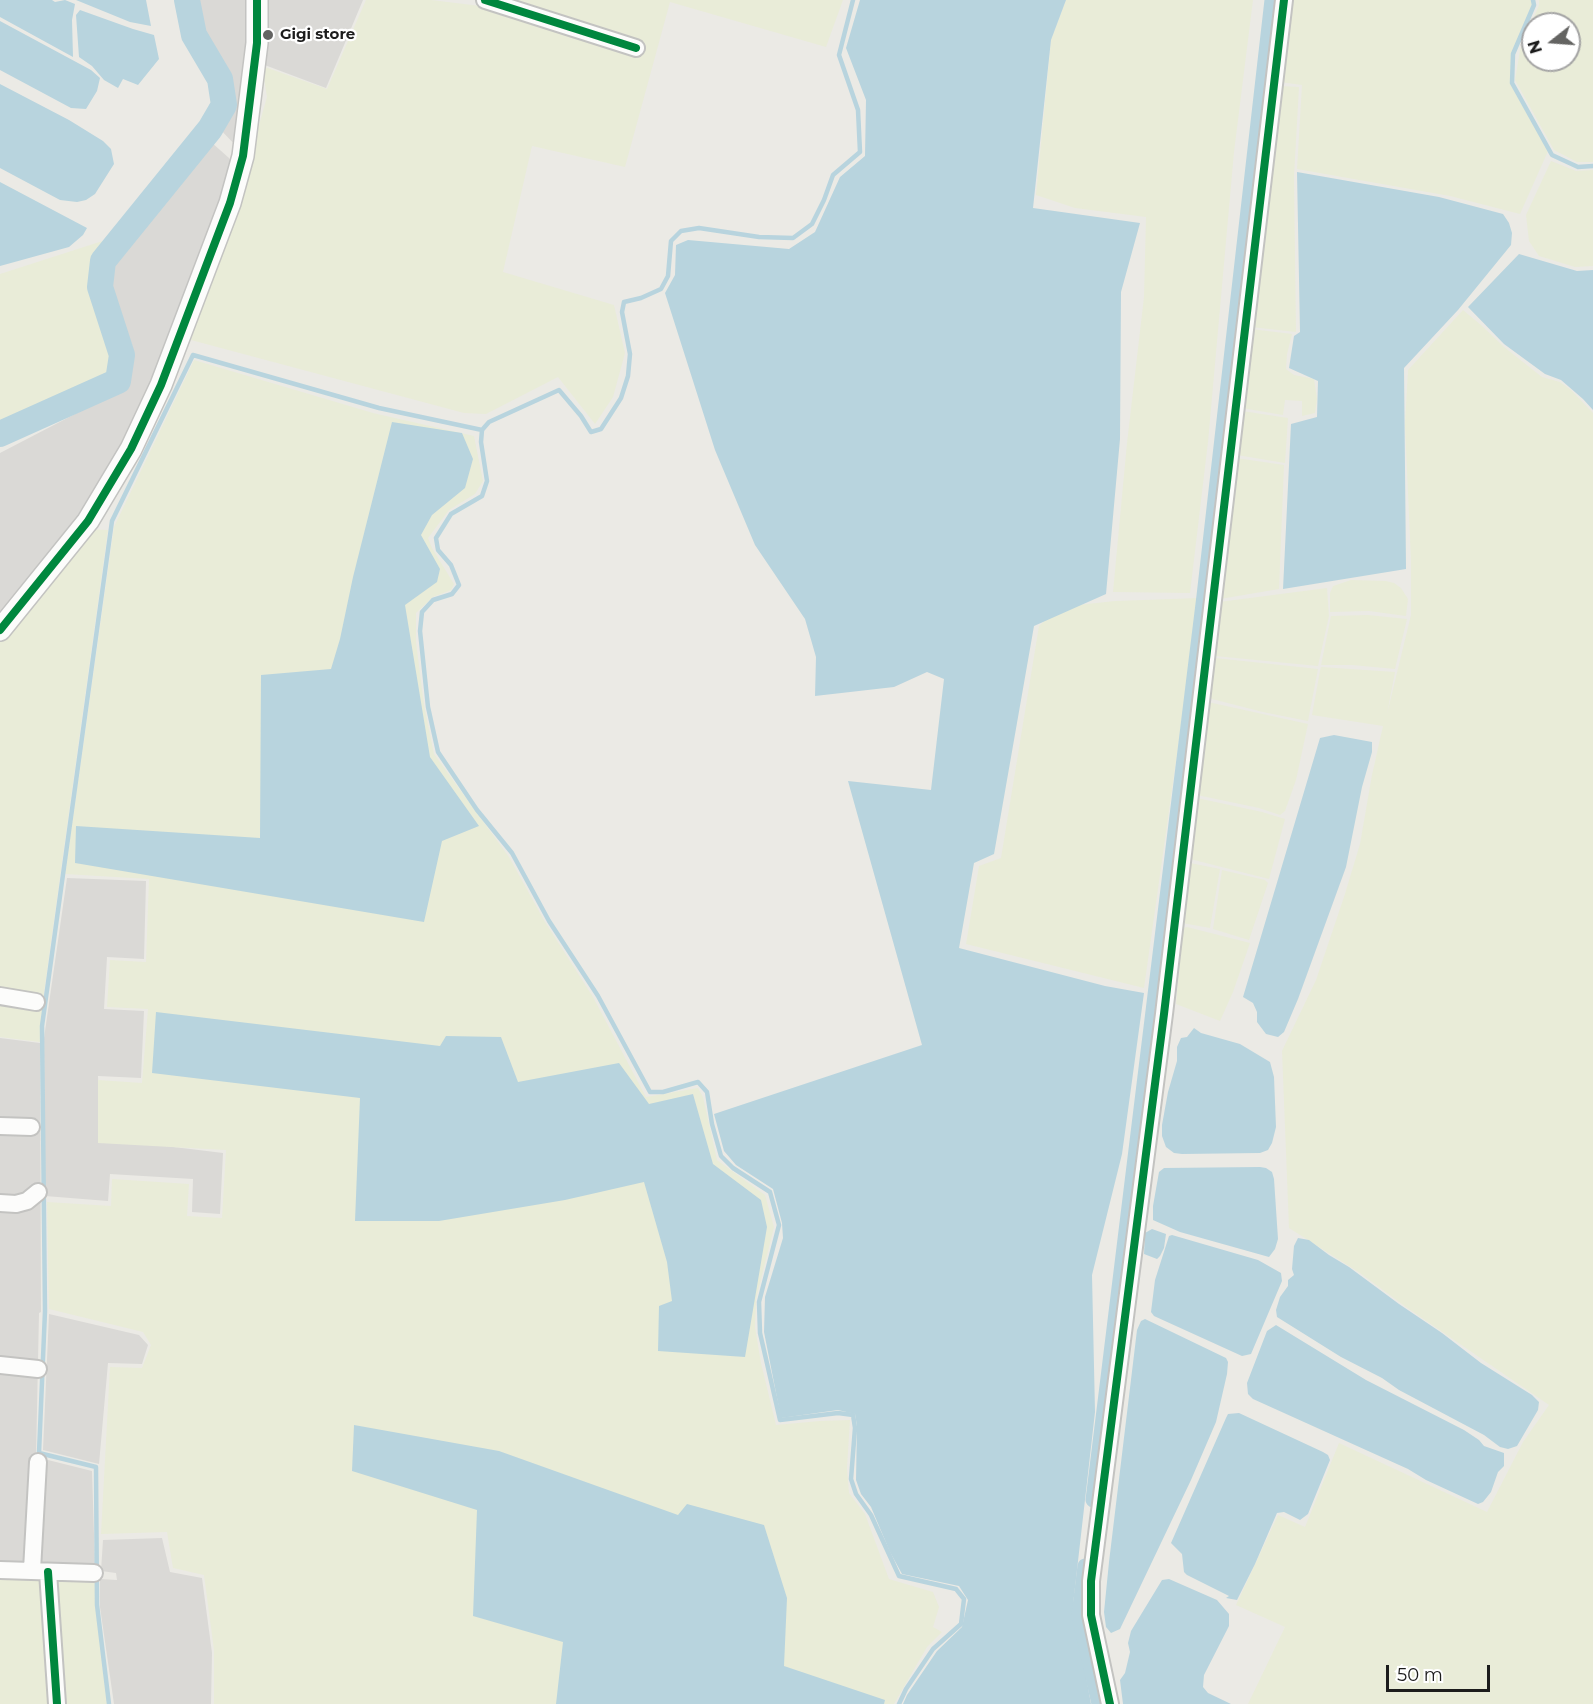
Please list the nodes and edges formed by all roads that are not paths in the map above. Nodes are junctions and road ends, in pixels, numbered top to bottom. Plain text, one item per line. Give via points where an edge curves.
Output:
1 (257, 0) edge
2 (485, 0) edge
3 (1284, 0) edge
4 (636, 48) dead end
5 (0, 630) edge
6 (0, 996) edge
7 (36, 1002) dead end
8 (0, 1126) edge
9 (31, 1127) dead end
10 (38, 1192) dead end
11 (0, 1203) edge
12 (0, 1365) edge
13 (38, 1369) dead end
14 (38, 1462) dead end
15 (0, 1570) edge
16 (40, 1571) junction
17 (94, 1572) dead end
18 (57, 1704) edge
19 (1110, 1704) edge

1 - 5 street via 257,43 243,156 230,203 162,385 131,449 88,521
2 - 4 street
3 - 19 street via 1166,1002 1091,1581 1091,1615
6 - 7 street
8 - 9 street
10 - 11 street via 27,1201
12 - 13 street
14 - 16 street
15 - 16 street
16 - 17 street
16 - 18 street

